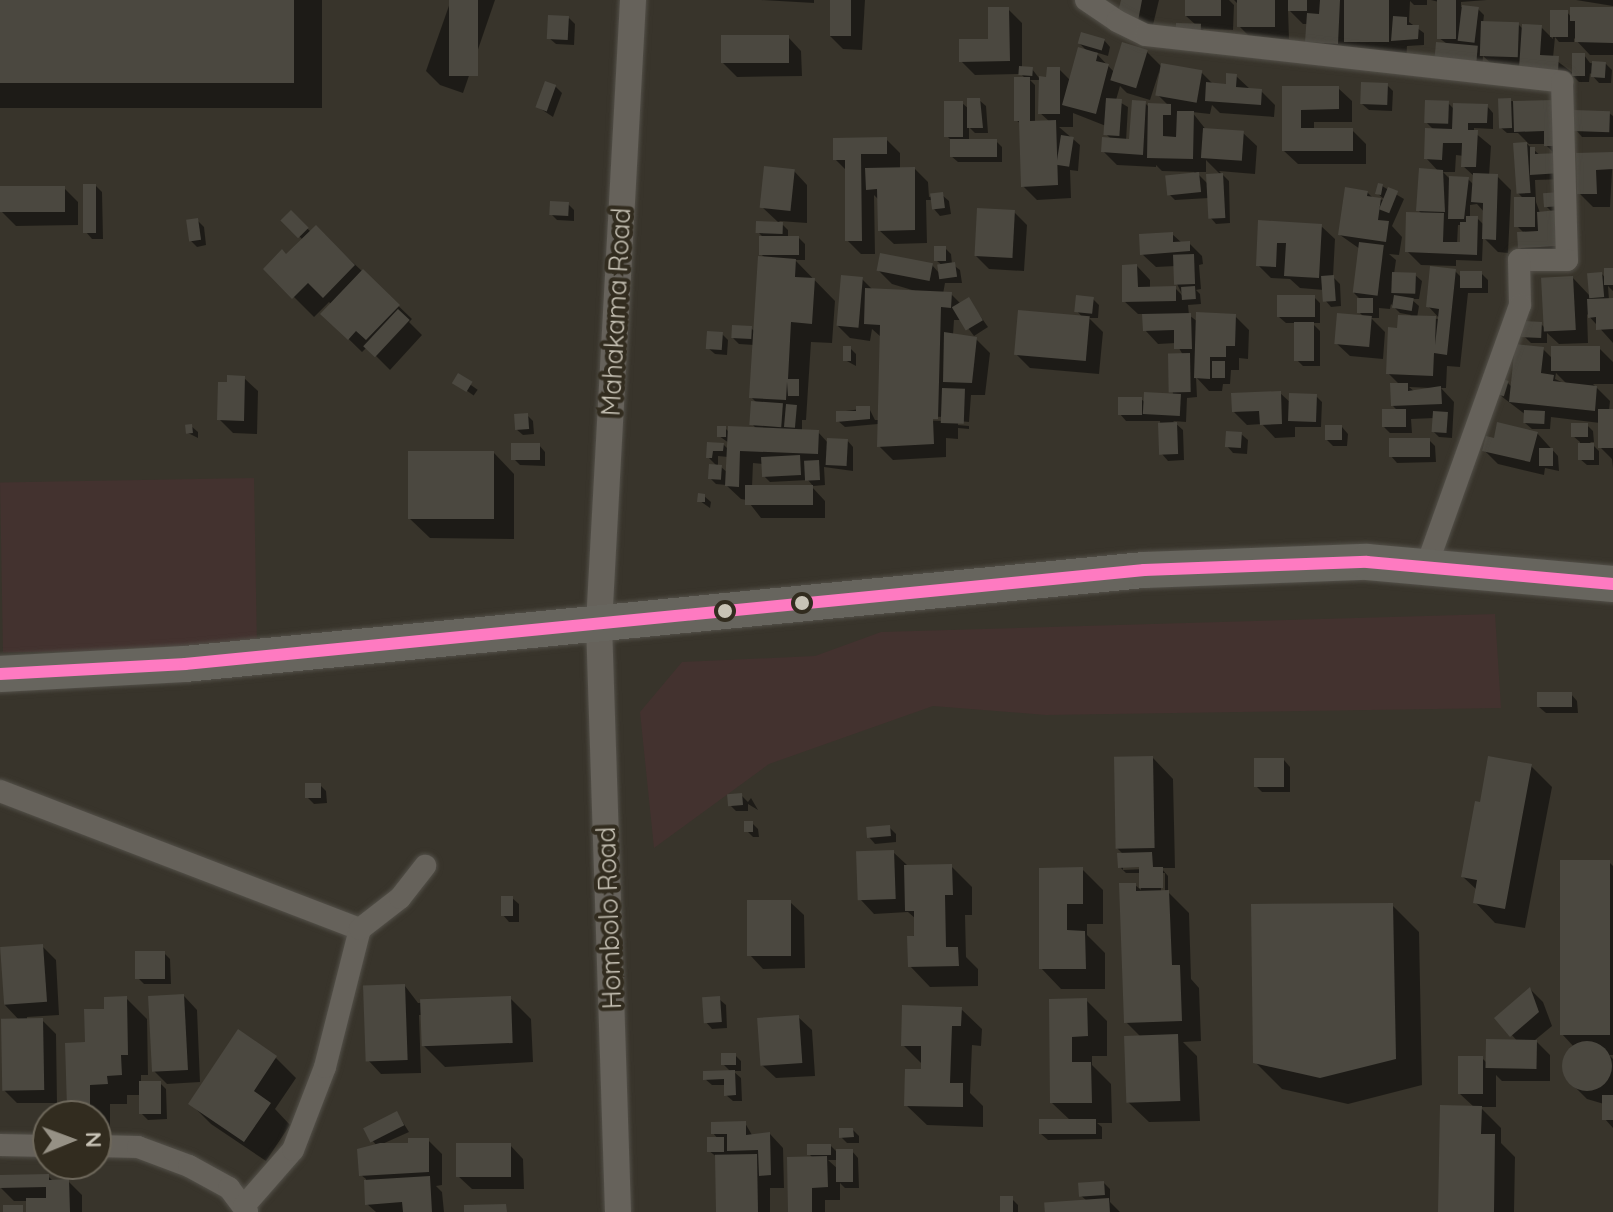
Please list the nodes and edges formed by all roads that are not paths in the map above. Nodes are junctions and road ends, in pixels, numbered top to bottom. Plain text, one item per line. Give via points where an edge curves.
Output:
1 (633, 0) edge
2 (1086, 0) edge
3 (1426, 567) junction
4 (1613, 584) edge
5 (599, 624) junction
6 (0, 674) edge
7 (0, 791) edge
8 (425, 866) dead end
9 (360, 929) junction
10 (0, 1145) edge
11 (32, 1146) edge
12 (112, 1146) edge
13 (245, 1209) edge
14 (618, 1212) edge

1 - 5 street, Mahakama Road
2 - 3 street via 1146,35 1562,82 1567,260 1519,260 1520,305
3 - 4 highway
3 - 5 highway via 1367,562 1144,570
5 - 6 highway via 185,664
5 - 14 street, Hombolo Road
7 - 9 street
8 - 9 street via 400,898
9 - 13 street via 325,1067 293,1150
10 - 11 street
12 - 13 street via 138,1147 189,1166 229,1188

